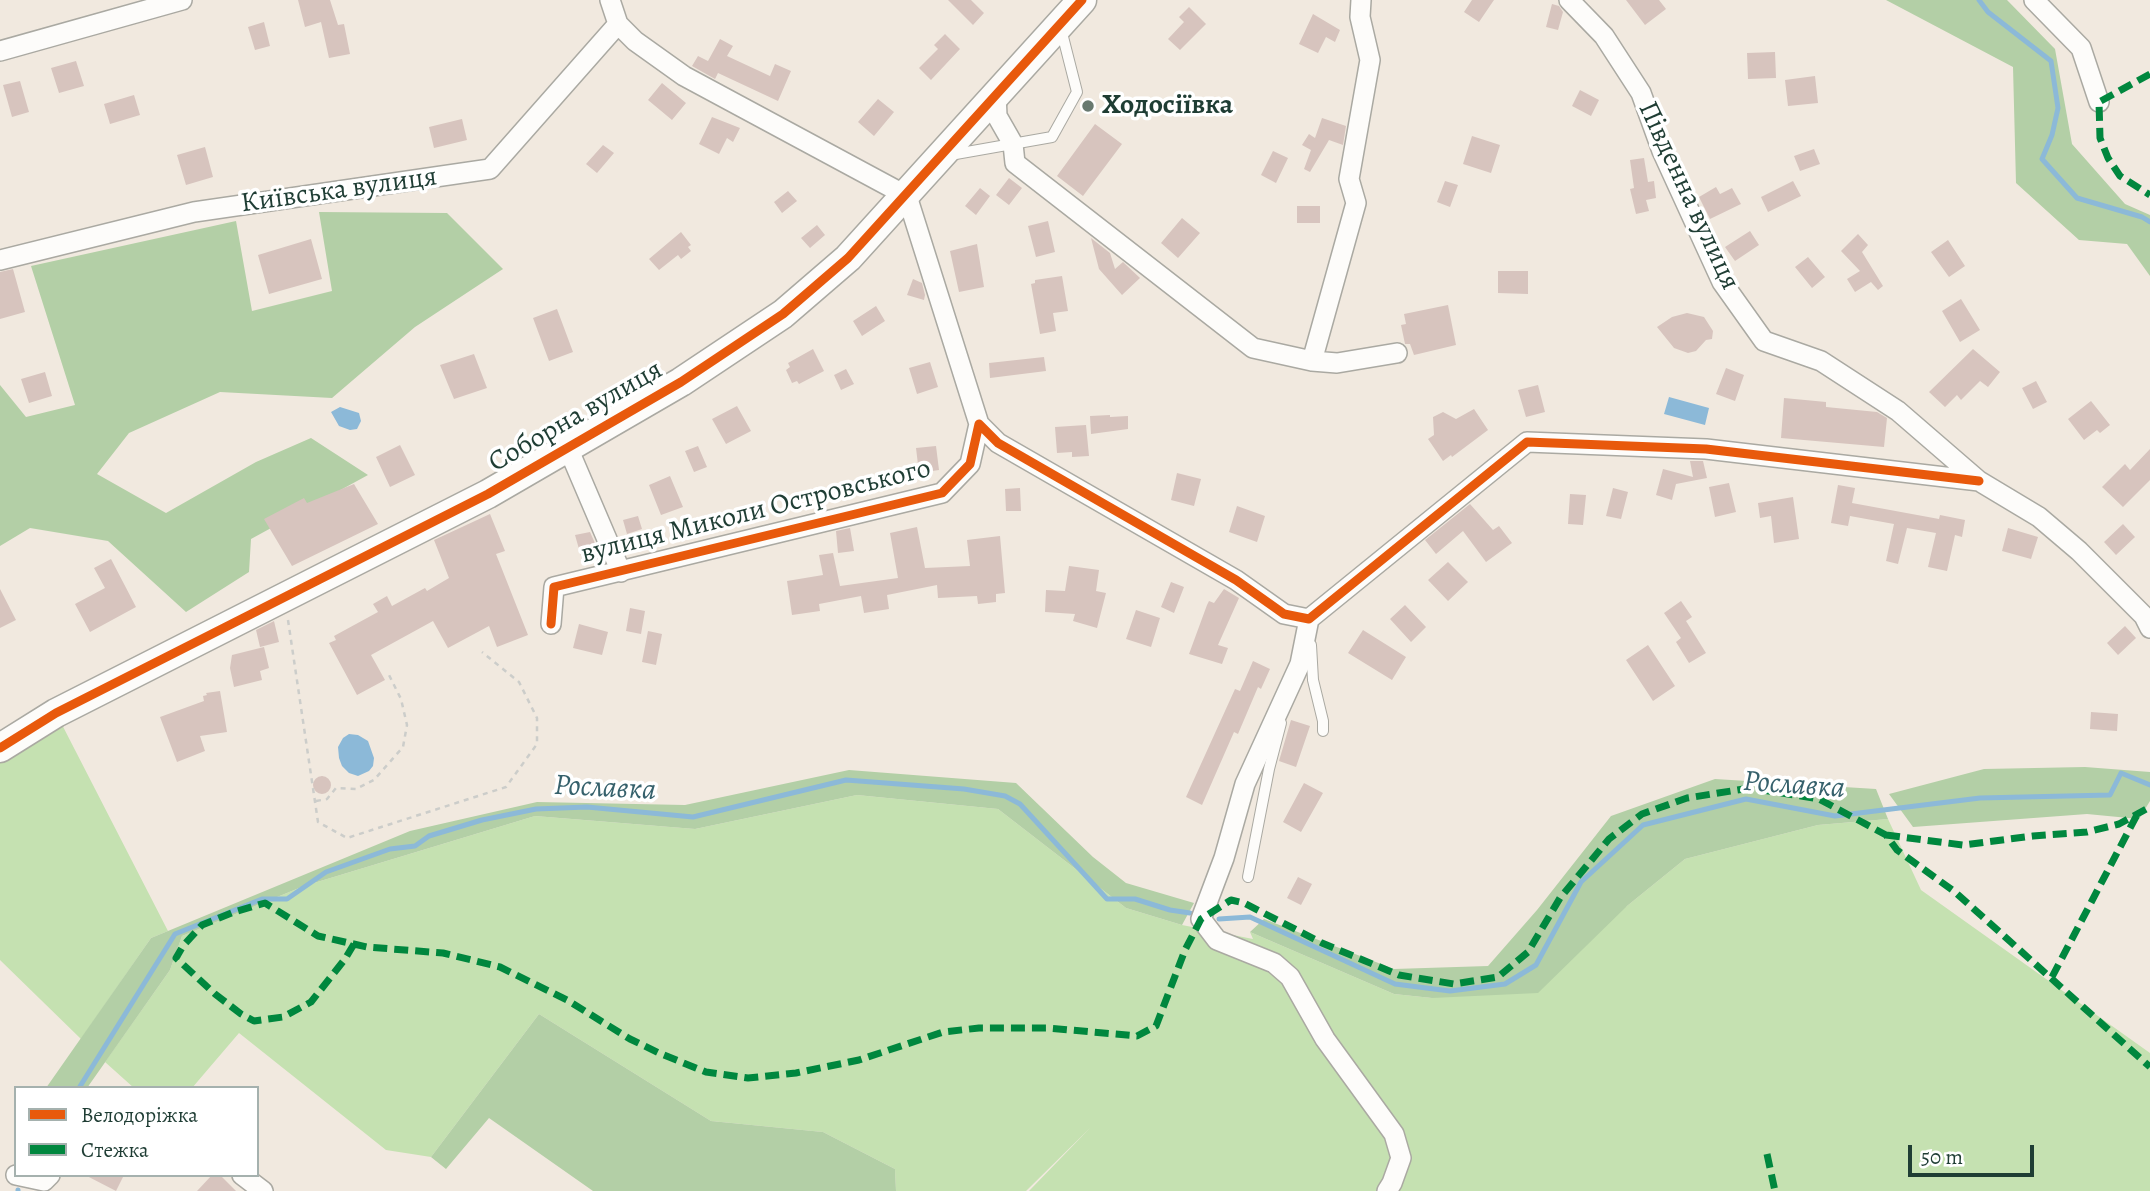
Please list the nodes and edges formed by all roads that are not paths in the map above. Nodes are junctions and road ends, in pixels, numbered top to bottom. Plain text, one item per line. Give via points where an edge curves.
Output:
1 (182, 0) edge
2 (610, 0) edge
3 (1083, 0) edge
4 (1361, 0) edge
5 (1569, 0) edge
6 (2034, 0) edge
7 (618, 24) junction
8 (1059, 24) junction
9 (0, 51) edge
10 (996, 93) junction
11 (2099, 102) dead end
12 (1013, 144) junction
13 (939, 157) junction
14 (907, 196) junction
15 (0, 260) edge
16 (1397, 353) dead end
17 (1312, 361) junction
18 (979, 424) junction
19 (568, 448) junction
20 (1979, 481) junction
21 (621, 572) junction
22 (1309, 619) junction
23 (551, 624) dead end
24 (2150, 628) edge
25 (1287, 691) junction
26 (1323, 731) dead end
27 (0, 748) edge
28 (1248, 877) dead end
29 (25, 1177) edge
30 (48, 1177) edge
31 (245, 1177) edge
32 (263, 1191) edge
33 (1387, 1191) edge

1 - 9 street
2 - 7 street
3 - 8 street, Соборна вулиця
4 - 17 street via 1360,17 1370,60 1349,179 1356,203
5 - 20 street, Південна вулиця via 1604,36 1641,93 1662,151 1722,282 1764,341 1832,368 1898,411
6 - 11 street via 2081,48
7 - 14 street via 684,76
7 - 15 street, Київська вулиця via 490,169 194,212
8 - 10 street, Соборна вулиця
8 - 12 lane via 1077,92 1052,136
10 - 12 street via 997,116
10 - 13 street, Соборна вулиця
12 - 13 lane
12 - 17 street via 1015,163 1253,348
13 - 14 street, Соборна вулиця
14 - 18 street
14 - 19 street, Соборна вулиця via 848,258 783,314 681,382
16 - 17 street via 1338,363
18 - 21 street, вулиця Миколи Островського via 970,464 942,493
18 - 22 street via 998,443 1236,580 1284,614
19 - 21 street
19 - 27 street, Соборна вулиця via 488,494 36,723
20 - 22 street via 1706,449 1527,442
20 - 24 street, Південна вулиця via 2059,534 2110,580
21 - 23 street, вулиця Миколи Островського via 554,587
22 - 25 street via 1300,664
22 - 26 lane via 1313,680
25 - 28 lane
25 - 33 street via 1245,784 1201,919 1217,940 1274,963 1290,977 1325,1039 1394,1133 1401,1158
29 - 30 street via 44,1181
31 - 32 street

